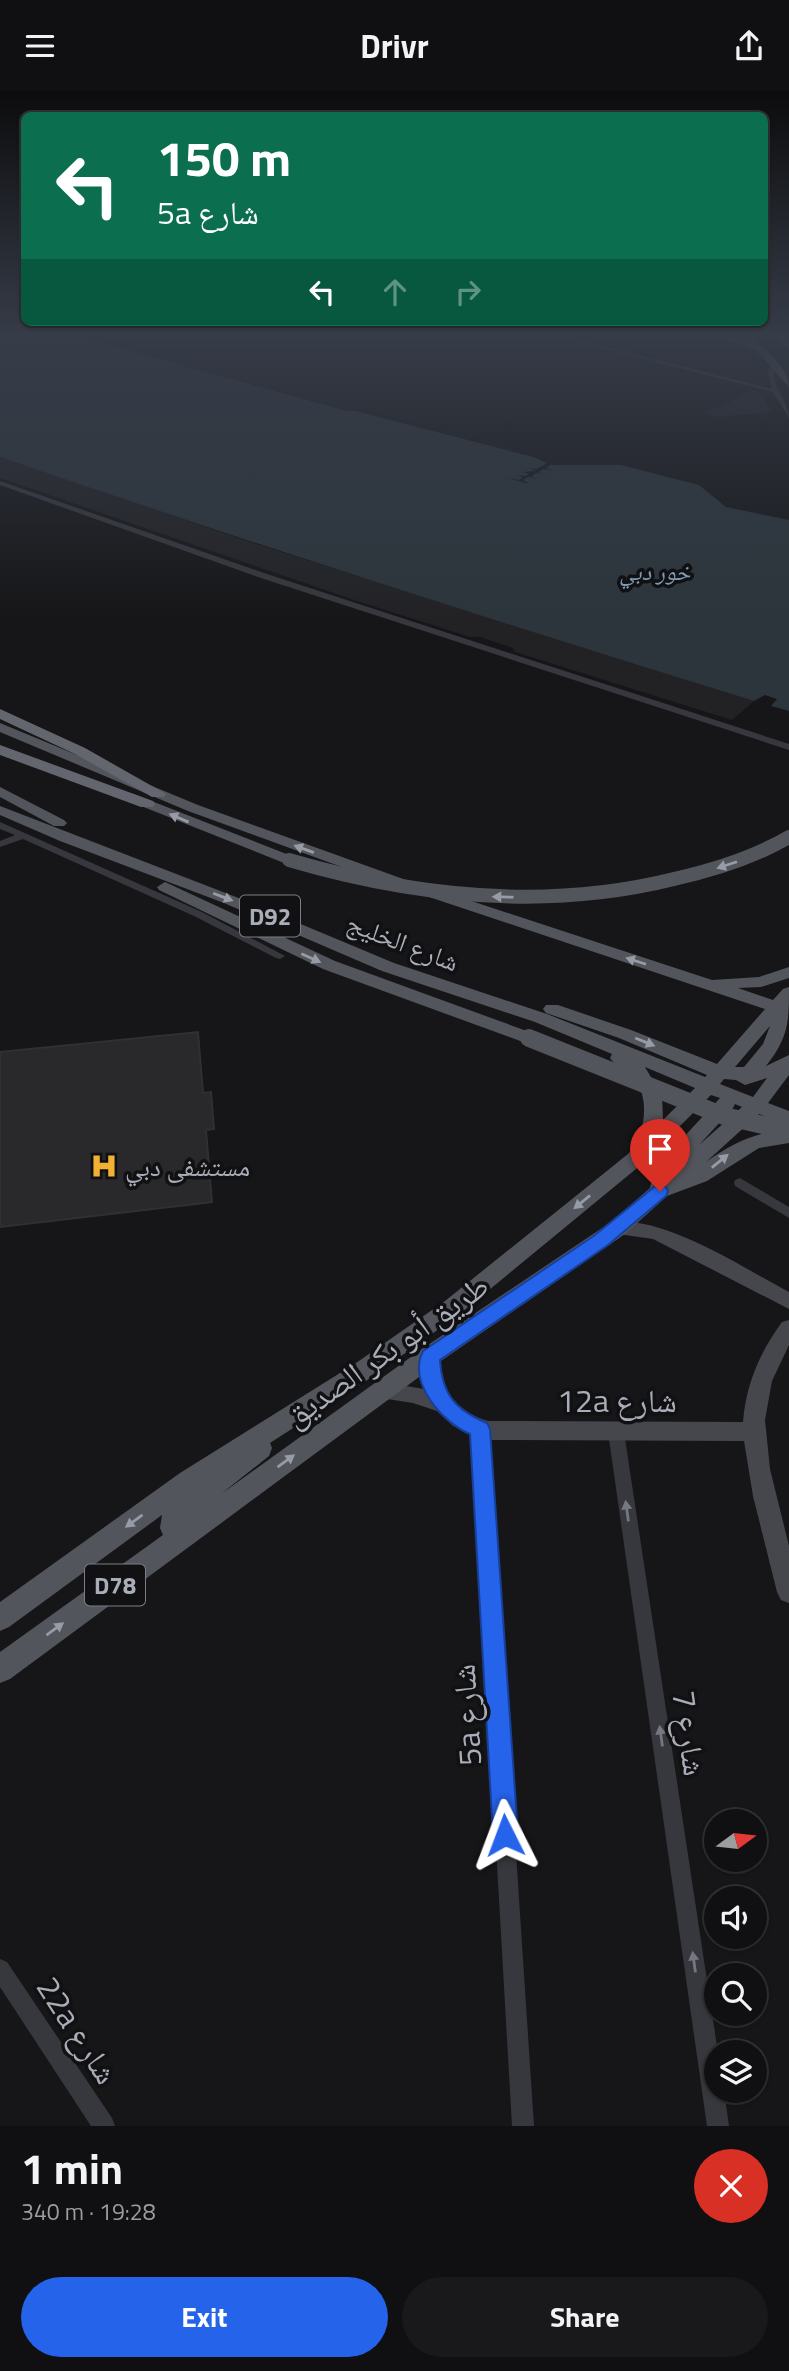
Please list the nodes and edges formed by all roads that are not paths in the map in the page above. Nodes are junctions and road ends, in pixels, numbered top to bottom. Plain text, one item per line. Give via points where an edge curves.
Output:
1 (0, 483) edge
2 (0, 713) edge
3 (0, 727) edge
4 (0, 737) edge
5 (789, 747) edge
6 (0, 750) edge
7 (0, 791) edge
8 (152, 799) junction
9 (0, 810) edge
10 (3, 831) edge
11 (22, 835) junction
12 (789, 837) edge
13 (0, 844) edge
14 (120, 859) junction
15 (280, 956) dead end
16 (789, 972) edge
17 (416, 977) junction
18 (701, 982) junction
19 (541, 1018) junction
20 (786, 1019) edge
21 (529, 1038) joint
22 (789, 1062) edge
23 (752, 1075) junction
24 (715, 1079) junction
25 (733, 1095) junction
26 (757, 1105) junction
27 (789, 1119) edge
28 (789, 1131) edge
29 (789, 1136) edge
30 (635, 1159) junction
31 (740, 1183) dead end
32 (660, 1191) junction
33 (789, 1213) edge
34 (618, 1228) junction
35 (789, 1301) edge
36 (789, 1328) edge
37 (430, 1356) junction
38 (382, 1391) junction
39 (443, 1404) junction
40 (295, 1412) junction
41 (480, 1429) junction
42 (616, 1431) junction
43 (754, 1431) junction
44 (184, 1535) junction
45 (788, 1580) edge
46 (0, 1618) edge
47 (0, 1669) edge
48 (3, 1982) edge
49 (104, 2126) edge
50 (523, 2126) edge
51 (718, 2126) edge

1 - 5 street via 242,568
2 - 8 highway via 80,751
3 - 8 main road, شارع الخليج
4 - 8 main road
6 - 8 highway
7 - 14 main road
12 -> 8 main road, bridge via 740,860 620,891 491,897 409,889 332,873 289,860
18 -> 8 main road, شارع الخليج
9 - 14 main road, شارع الخليج / D92
10 - 11 street
11 - 13 street
11 - 15 street
14 -> 17 main road, شارع الخليج / D92
14 -> 21 main road via 155,882 304,954
16 - 18 main road via 761,982
17 - 19 main road, شارع الخليج / D92
17 -> 24 main road via 477,983 625,1034
18 - 20 main road, شارع الخليج
19 - 24 main road, شارع الخليج / D92
19 - 30 main road via 565,1036 628,1062 650,1083 654,1119
20 - 23 main road
20 - 24 main road, طريق أبو بكر الصديق / D78 via 746,1044
21 - 28 main road, bridge via 724,1116
22 - 23 main road
22 - 26 main road, طريق أبو بكر الصديق / D78
23 - 24 main road
23 - 25 main road
23 - 26 main road
24 - 25 main road, شارع الخليج / D92
24 - 30 main road, طريق أبو بكر الصديق / D78
25 - 26 main road, شارع الخليج / D92
25 - 32 main road via 661,1174
26 - 27 main road, شارع الخليج / D92
26 - 32 main road, طريق أبو بكر الصديق / D78
32 -> 29 main road via 697,1179 748,1143
30 -> 40 main road, طريق أبو بكر الصديق / D78 via 453,1307
31 - 33 street
32 - 34 main road, طريق أبو بكر الصديق / D78
34 - 35 street via 649,1230
34 - 37 main road, طريق أبو بكر الصديق / D78
36 - 43 street via 764,1373 755,1403
37 - 38 main road, طريق أبو بكر الصديق / D78
37 - 39 street via 432,1381
38 - 39 street via 414,1394
44 -> 38 main road, طريق أبو بكر الصديق / D78
39 - 41 street
40 - 44 main road via 258,1450 175,1515 173,1528
40 -> 46 main road, طريق أبو بكر الصديق / D78 via 189,1481
41 - 42 street, 12a شارع
41 - 50 street, 5a شارع
42 - 43 street, 12a شارع
51 -> 42 street, شارع 7
43 - 45 street
47 -> 44 main road, طريق أبو بكر الصديق / D78
48 - 49 street, 22a شارع

